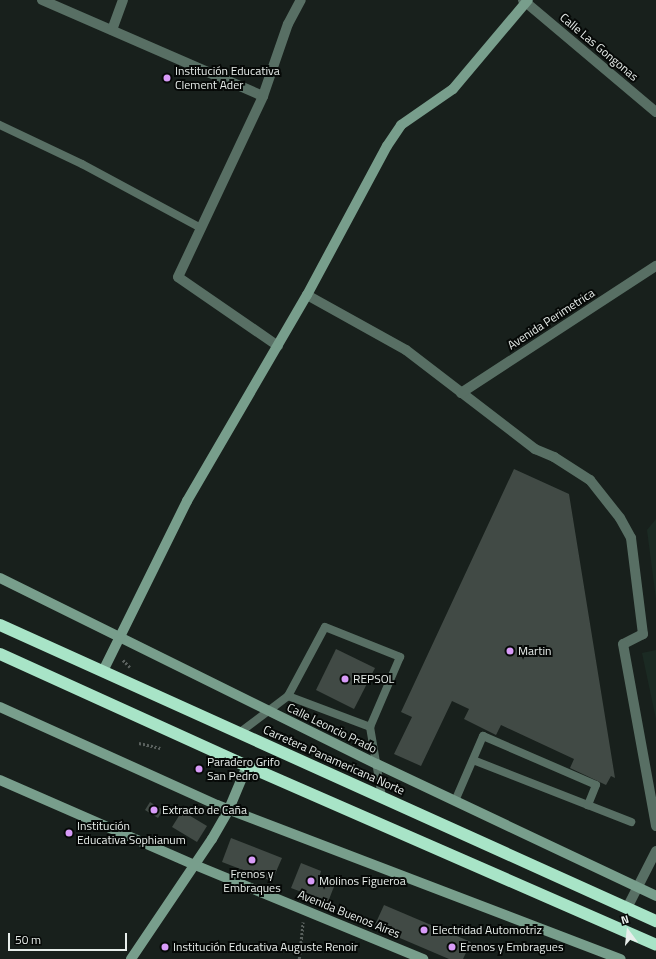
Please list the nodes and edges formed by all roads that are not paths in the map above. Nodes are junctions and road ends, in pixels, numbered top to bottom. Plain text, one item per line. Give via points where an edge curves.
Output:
1 (42, 0) edge
2 (123, 0) edge
3 (301, 0) edge
4 (525, 1) edge
5 (112, 30) junction
6 (263, 96) junction
7 (656, 112) edge
8 (0, 125) edge
9 (201, 228) junction
10 (656, 266) edge
11 (307, 295) junction
12 (278, 346) junction
13 (461, 394) junction
14 (0, 578) edge
15 (0, 625) edge
16 (118, 636) junction
17 (0, 654) edge
18 (102, 671) junction
19 (288, 696) junction
20 (0, 708) edge
21 (268, 712) junction
22 (370, 727) junction
23 (239, 733) junction
24 (473, 760) junction
25 (377, 764) junction
26 (247, 766) junction
27 (0, 780) edge
28 (382, 798) junction
29 (455, 801) junction
30 (588, 805) junction
31 (229, 809) junction
32 (631, 822) dead end
33 (656, 826) edge
34 (656, 851) edge
35 (195, 865) junction
36 (636, 887) junction
37 (656, 896) edge
38 (627, 908) junction
39 (656, 921) edge
40 (656, 945) edge
41 (131, 959) edge
42 (423, 959) edge
43 (621, 959) edge

1 - 5 street
2 - 5 street
3 - 6 street via 288,24
4 - 7 street, Calle Las Gongonas
4 - 11 main road via 453,89 401,125 387,146
5 - 6 street
6 - 9 street
8 - 9 lane via 82,164
9 - 12 street via 178,277
10 - 13 street, Avenida Perimetrica
11 - 12 main road
11 - 13 street via 406,350
12 - 16 main road via 187,501
13 - 33 street via 535,449 554,457 590,480 620,518 631,538 643,634 623,644
14 - 16 main road, Calle Leoncio Prado
15 - 18 highway, Carretera Panamericana Norte
16 - 18 main road
16 - 21 main road, Calle Leoncio Prado
17 - 26 highway
18 - 23 highway, Carretera Panamericana Norte
19 - 21 lane
19 - 22 lane
19 - 22 lane via 324,627 400,657
20 - 31 main road
21 - 23 lane
21 - 25 main road, Calle Leoncio Prado
22 - 25 lane
23 - 28 highway, Carretera Panamericana Norte
24 - 29 lane
24 - 30 lane
24 - 30 lane via 483,736 596,785
25 - 28 lane
25 - 29 main road, Calle Leoncio Prado
26 - 31 main road
26 - 40 highway
27 - 35 main road, Avenida Buenos Aires
28 - 38 highway, Carretera Panamericana Norte
29 - 36 main road, Calle Leoncio Prado
30 - 32 lane
31 - 35 main road
31 - 43 main road
34 - 36 street
35 - 41 main road
35 - 42 main road, Avenida Buenos Aires
36 - 37 main road, Calle Leoncio Prado
36 - 38 street
38 - 39 highway, Carretera Panamericana Norte

